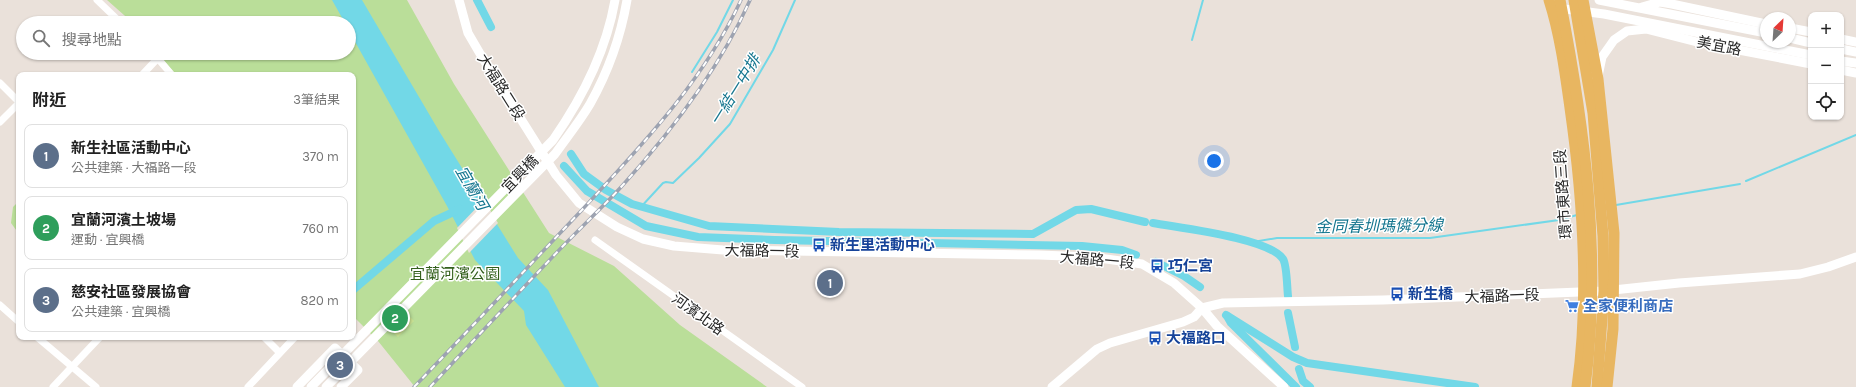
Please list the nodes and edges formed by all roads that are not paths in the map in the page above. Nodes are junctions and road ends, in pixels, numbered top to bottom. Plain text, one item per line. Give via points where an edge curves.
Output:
1 (97, 0) edge
2 (459, 0) edge
3 (615, 0) edge
4 (627, 0) edge
5 (1583, 0) edge
6 (1599, 0) edge
7 (1556, 3) edge
8 (1574, 5) edge
9 (1640, 7) junction
10 (1586, 12) junction
11 (114, 16) edge
12 (1640, 21) junction
13 (1760, 23) edge
14 (1796, 29) edge
15 (1627, 31) junction
16 (1808, 31) edge
17 (1760, 32) edge
18 (1796, 39) edge
19 (1844, 40) edge
20 (1808, 42) edge
21 (1856, 42) edge
22 (1844, 50) edge
23 (1856, 52) edge
24 (1808, 54) edge
25 (152, 60) edge
26 (159, 60) edge
27 (1844, 61) edge
28 (1808, 63) edge
29 (1856, 63) edge
30 (1844, 71) edge
31 (144, 72) edge
32 (169, 72) edge
33 (1856, 73) edge
34 (1598, 79) junction
35 (0, 84) edge
36 (1600, 98) junction
37 (16, 100) edge
38 (16, 106) edge
39 (0, 122) edge
40 (1596, 139) junction
41 (552, 170) joint
42 (595, 240) dead end
43 (1856, 257) edge
44 (1609, 291) junction
45 (1588, 292) junction
46 (0, 305) edge
47 (1202, 308) junction
48 (16, 319) edge
49 (40, 340) edge
50 (97, 340) edge
51 (267, 340) edge
52 (292, 340) edge
53 (279, 352) junction
54 (325, 359) junction
55 (72, 367) junction
56 (344, 384) edge
57 (53, 387) edge
58 (96, 387) edge
59 (248, 387) edge
60 (297, 387) edge
61 (311, 387) edge
62 (326, 387) edge
63 (802, 387) edge
64 (1052, 387) edge
65 (1284, 387) edge
66 (1577, 387) edge
67 (1585, 387) edge
68 (1597, 387) edge
69 (1608, 387) edge

1 - 11 street
2 - 41 main road, 大福路二段 via 468,33
3 - 61 main road, 宜興橋 via 595,69 572,113 553,140
4 - 62 main road, 宜興橋 via 616,46 600,83 582,118 555,154
5 - 10 main road
6 - 9 main road, 美宜路
7 - 8 main road, 美宜路
7 - 45 main road, 環市東路三段 via 1575,149
8 - 10 main road, 美宜路
8 - 40 main road
9 - 13 main road, 美宜路 via 1660,2
9 - 17 main road, 美宜路
10 - 12 main road, 美宜路
10 - 34 main road
12 - 15 main road
12 - 24 main road, 美宜路
14 - 16 main road
15 - 28 main road, 美宜路 via 1646,30
15 - 34 main road via 1608,47 1602,57
18 - 20 main road
19 - 21 main road
22 - 23 main road
25 - 31 street
26 - 32 street
27 - 29 main road
30 - 33 main road
34 - 36 main road
35 - 37 street
36 - 40 main road
36 - 44 main road via 1614,233
38 - 39 street
40 - 44 main road
41 - 47 main road, 大福路一段 via 579,203 594,214 643,239 674,246 723,250 1039,255 1119,260 1142,264 1174,283
42 - 63 street, 河濱北路
43 - 44 main road, 大福路一段 via 1800,274
44 - 45 main road, 大福路一段
44 - 68 main road
44 - 69 main road via 1613,329
45 - 47 main road, 大福路一段 via 1223,303
45 - 66 main road, 環市東路三段
45 - 67 main road, 環市東路三段 via 1588,362
46 - 48 street
47 - 64 main road via 1194,317 1096,349
47 - 65 main road via 1217,326
49 - 55 street
50 - 55 street
51 - 53 street
52 - 53 street
53 - 59 street
54 - 56 main road
54 - 56 main road via 335,348 358,370
54 - 60 main road
55 - 57 street
55 - 58 street

